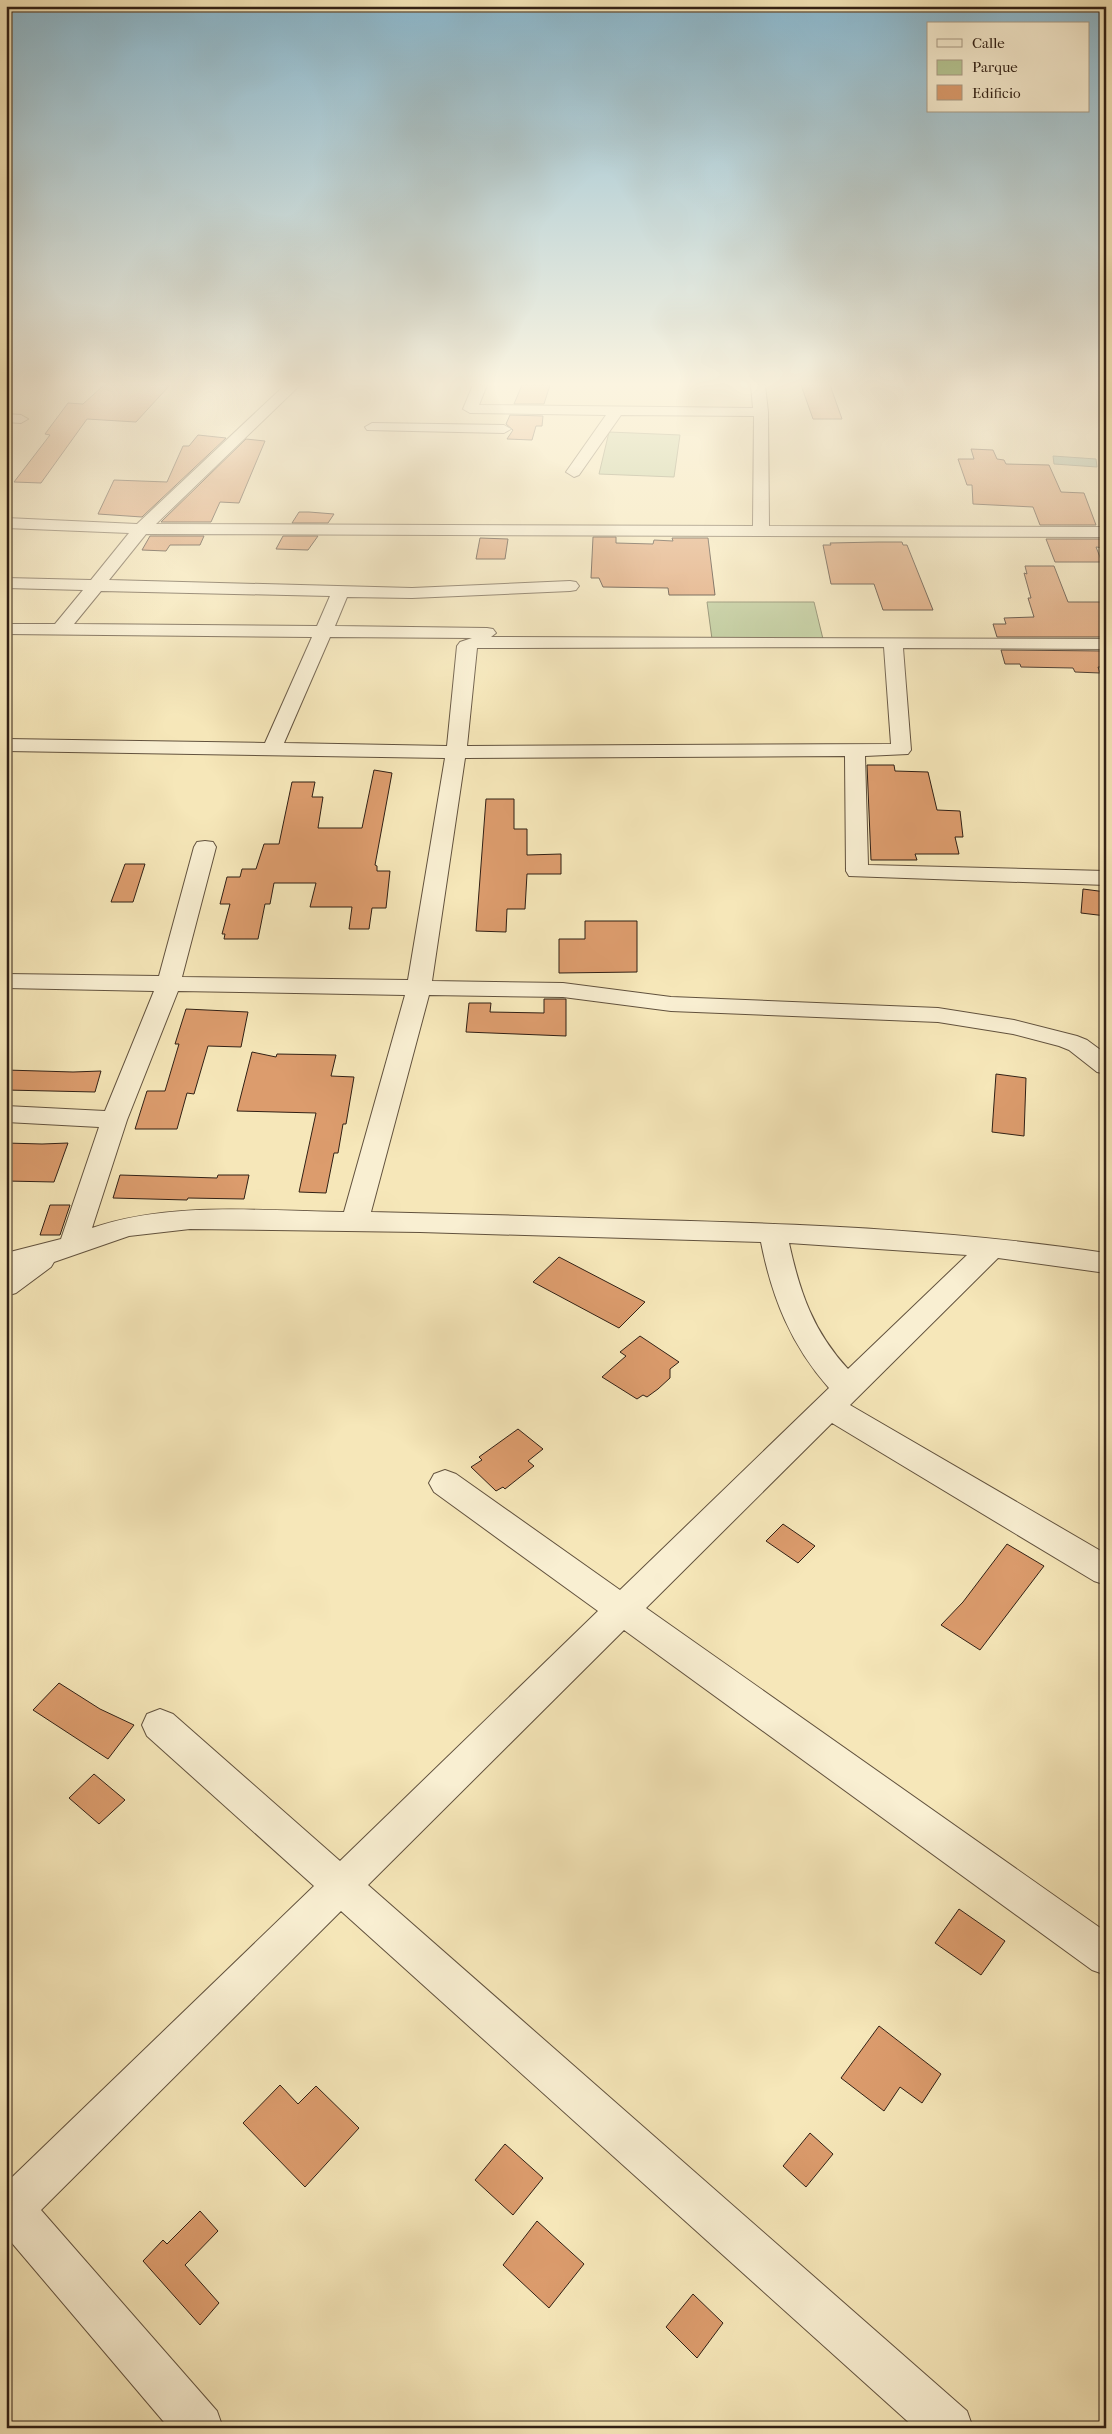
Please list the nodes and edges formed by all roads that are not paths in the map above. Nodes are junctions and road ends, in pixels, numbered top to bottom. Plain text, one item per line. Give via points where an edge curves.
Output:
1 (174, 499) edge
2 (761, 499) edge
3 (6, 523) edge
4 (142, 529) junction
5 (761, 530) junction
6 (1106, 532) edge
7 (6, 583) edge
8 (96, 585) junction
9 (570, 586) dead end
10 (341, 591) junction
11 (6, 629) edge
12 (60, 630) junction
13 (324, 632) junction
14 (569, 634) dead end
15 (893, 642) junction
16 (1106, 644) edge
17 (6, 745) edge
18 (272, 749) junction
19 (855, 750) junction
20 (456, 752) junction
21 (205, 847) dead end
22 (1106, 878) edge
23 (6, 981) edge
24 (169, 982) junction
25 (419, 988) junction
26 (1106, 1066) edge
27 (6, 1114) edge
28 (114, 1120) junction
29 (355, 1220) junction
30 (773, 1232) junction
31 (63, 1248) junction
32 (991, 1248) junction
33 (6, 1263) edge
34 (1106, 1263) edge
35 (6, 1286) edge
36 (838, 1398) junction
37 (445, 1483) dead end
38 (1106, 1571) edge
39 (622, 1610) junction
40 (160, 1725) dead end
41 (341, 1886) junction
42 (1106, 1956) edge
43 (9, 2211) edge
44 (200, 2428) edge
45 (950, 2428) edge

1 - 4 street
2 - 5 street
3 - 4 street
4 - 5 street
4 - 8 street
5 - 6 street
7 - 8 street
8 - 10 street
8 - 12 street
9 - 10 street via 412,593
10 - 13 street
11 - 12 street
12 - 13 street
13 - 14 street
13 - 18 street
15 - 16 street
15 - 19 street via 901,750
15 - 20 street via 468,644
17 - 18 street
18 - 20 street
19 - 20 street
19 - 22 street via 857,871
20 - 25 street
21 - 24 street
23 - 24 street
24 - 25 street
24 - 28 street
25 - 26 street via 574,990 672,1004 956,1017 1068,1041
25 - 29 street
27 - 28 street
28 - 31 street
29 - 30 street
29 - 31 street via 168,1220 121,1229
30 - 32 street
30 - 36 street via 783,1279 797,1320
31 - 33 street
31 - 35 street
32 - 34 street
32 - 36 street
36 - 38 street
36 - 39 street
37 - 39 street
39 - 41 street
39 - 42 street
40 - 41 street
41 - 43 street
41 - 45 street
43 - 44 street

